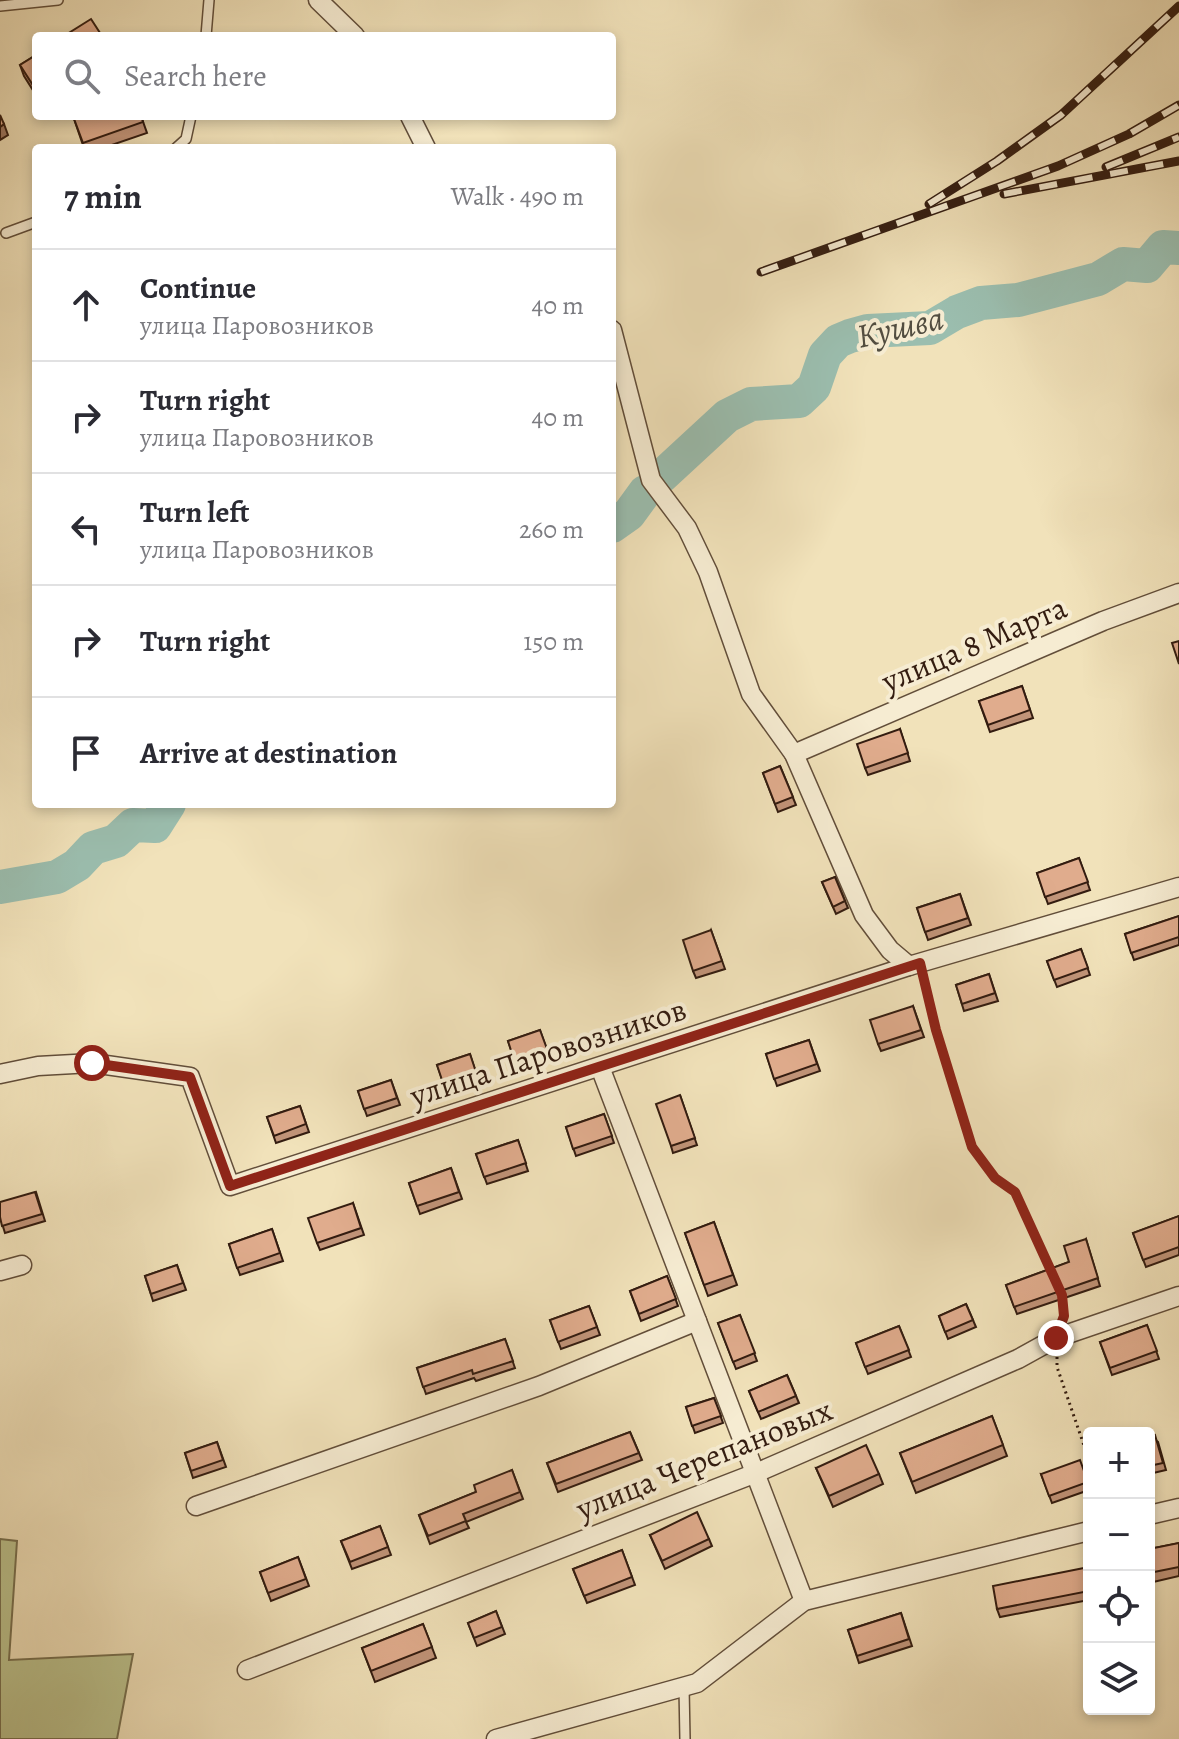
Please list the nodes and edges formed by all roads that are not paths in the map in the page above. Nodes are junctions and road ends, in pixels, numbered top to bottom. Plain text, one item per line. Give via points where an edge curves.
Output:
1 (58, 0) edge
2 (209, 0) edge
3 (318, 0) edge
4 (0, 6) edge
5 (206, 32) edge
6 (351, 32) edge
7 (190, 120) edge
8 (412, 120) edge
9 (180, 144) edge
10 (424, 144) edge
11 (32, 223) edge
12 (6, 233) dead end
13 (616, 345) edge
14 (1179, 593) edge
15 (794, 754) junction
16 (1179, 887) edge
17 (915, 965) junction
18 (600, 1067) junction
19 (0, 1074) edge
20 (22, 1265) dead end
21 (0, 1271) edge
22 (1179, 1296) edge
23 (697, 1321) junction
24 (756, 1473) junction
25 (196, 1506) dead end
26 (1179, 1508) edge
27 (1155, 1514) edge
28 (1083, 1532) edge
29 (804, 1601) junction
30 (247, 1670) dead end
31 (684, 1687) junction
32 (496, 1739) edge
33 (685, 1739) edge

1 - 4 lane
2 - 5 lane
3 - 6 street
7 - 9 lane
8 - 10 street
11 - 12 lane
13 - 15 street via 651,480 687,528 708,572 751,694
14 - 15 street, улица 8 Марта
15 - 17 street via 864,915 890,950
16 - 17 street, улица Паровозников
17 - 18 street, улица Паровозников
18 - 19 street, улица Паровозников via 230,1186 190,1077 92,1063
18 - 23 street
20 - 21 street
22 - 24 street, улица Черепановых via 1056,1338
23 - 24 street
23 - 25 street via 539,1386
24 - 29 street
24 - 30 street, улица Черепановых
26 - 27 street
28 - 29 street
29 - 31 street via 697,1683
31 - 32 street
31 - 33 lane

